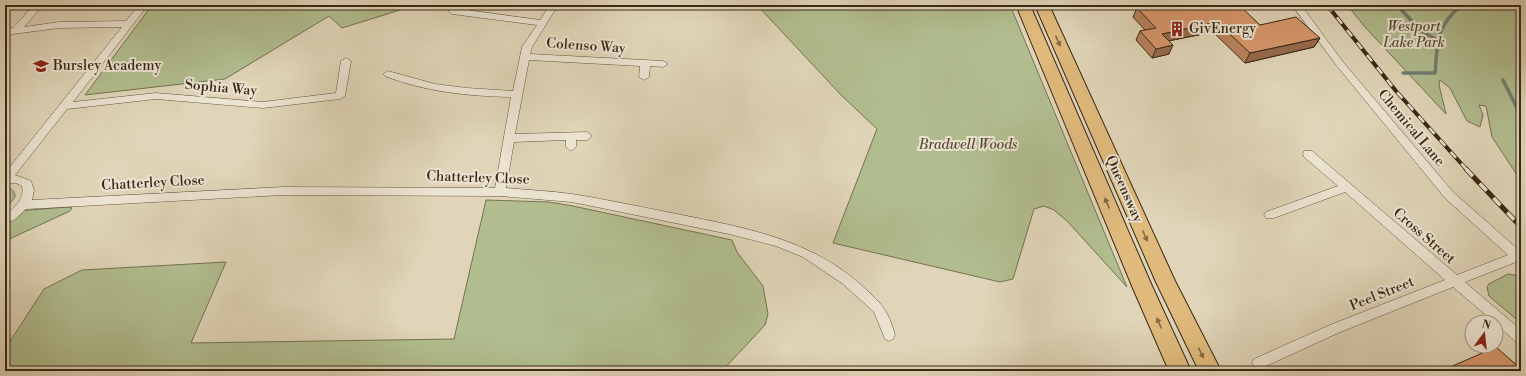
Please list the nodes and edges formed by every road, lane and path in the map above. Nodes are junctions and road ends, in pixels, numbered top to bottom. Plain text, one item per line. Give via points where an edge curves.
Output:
1 (39, 5) edge
2 (144, 5) edge
3 (554, 5) edge
4 (1023, 5) edge
5 (1042, 5) edge
6 (1296, 5) edge
7 (452, 11) dead end
8 (543, 23) junction
9 (128, 24) junction
10 (15, 31) junction
11 (5, 32) edge
12 (524, 57) junction
13 (346, 61) dead end
14 (645, 64) junction
15 (663, 64) dead end
16 (388, 74) dead end
17 (644, 77) dead end
18 (516, 94) junction
19 (65, 106) junction
20 (587, 136) dead end
21 (510, 138) junction
22 (1308, 154) dead end
23 (6, 179) edge
24 (1345, 188) junction
25 (500, 192) junction
26 (23, 205) junction
27 (1270, 215) dead end
28 (5, 219) edge
29 (1519, 257) edge
30 (1453, 281) junction
31 (889, 335) dead end
32 (1521, 338) edge
33 (1259, 364) dead end
34 (1180, 371) edge
35 (1210, 371) edge

1 - 10 street
2 - 9 street
3 - 8 street
34 -> 4 highway, Queensway
5 -> 35 highway, Queensway via 1166,282
6 - 29 street, Chemical Lane via 1340,64 1449,195
7 - 8 street
8 - 12 street via 527,47
9 - 10 street via 59,25
9 - 19 street
10 - 11 street
12 - 14 street, Colenso Way
12 - 18 street
13 - 19 street, Sophia Way via 340,96 263,105 156,96
14 - 15 street, Colenso Way
14 - 17 street
16 - 18 street via 444,90
18 - 21 street
19 - 23 street
20 - 21 street via 571,142
21 - 25 street
22 - 24 street, Cross Street
23 - 26 street via 17,179 27,184 28,198
24 - 27 street
24 - 30 street, Cross Street
25 - 26 street, Chatterley Close via 283,191
25 - 31 street, Chatterley Close via 572,198 729,229 778,242 807,254 847,280 878,308
26 - 28 street
29 - 30 street, Peel Street
30 - 32 street, Cross Street
30 - 33 street, Peel Street via 1334,329

